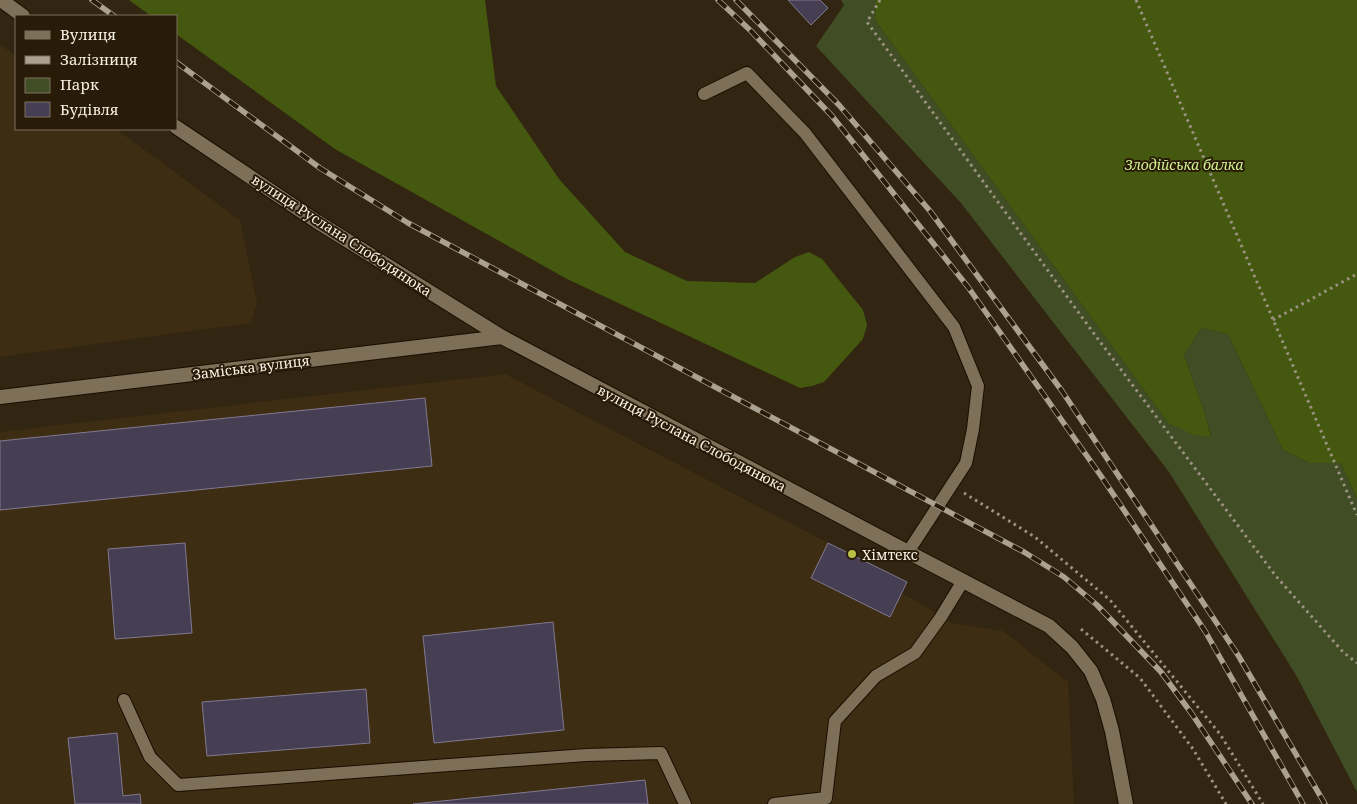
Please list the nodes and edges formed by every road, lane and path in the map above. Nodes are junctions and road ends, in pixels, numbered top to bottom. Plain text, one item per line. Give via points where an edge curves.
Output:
1 (0, 0) edge
2 (880, 0) edge
3 (1136, 0) edge
4 (22, 15) edge
5 (704, 94) dead end
6 (178, 127) edge
7 (1357, 274) edge
8 (1273, 320) junction
9 (502, 337) junction
10 (0, 397) edge
11 (952, 485) junction
12 (1357, 515) edge
13 (908, 552) junction
14 (963, 581) junction
15 (1357, 664) edge
16 (124, 700) dead end
17 (685, 804) edge
18 (774, 804) edge
19 (1126, 804) edge
20 (1263, 804) edge

1 - 4 street
2 - 15 path via 867,22 1275,575
3 - 8 path
5 - 11 lane via 747,73 805,133 954,327 978,386 966,463
6 - 9 street, вулиця Руслана Слободянюка via 316,221
7 - 8 path
8 - 12 path
9 - 10 street, Заміська вулиця
9 - 13 street, вулиця Руслана Слободянюка
11 - 13 lane
11 - 20 path via 1035,537 1110,600 1220,734
13 - 14 street, вулиця Руслана Слободянюка
14 - 18 lane via 914,653 876,676 835,721 826,798
14 - 19 street, вулиця Руслана Слободянюка via 1049,626 1091,671 1104,699
16 - 17 lane via 150,757 178,785 586,755 662,753

